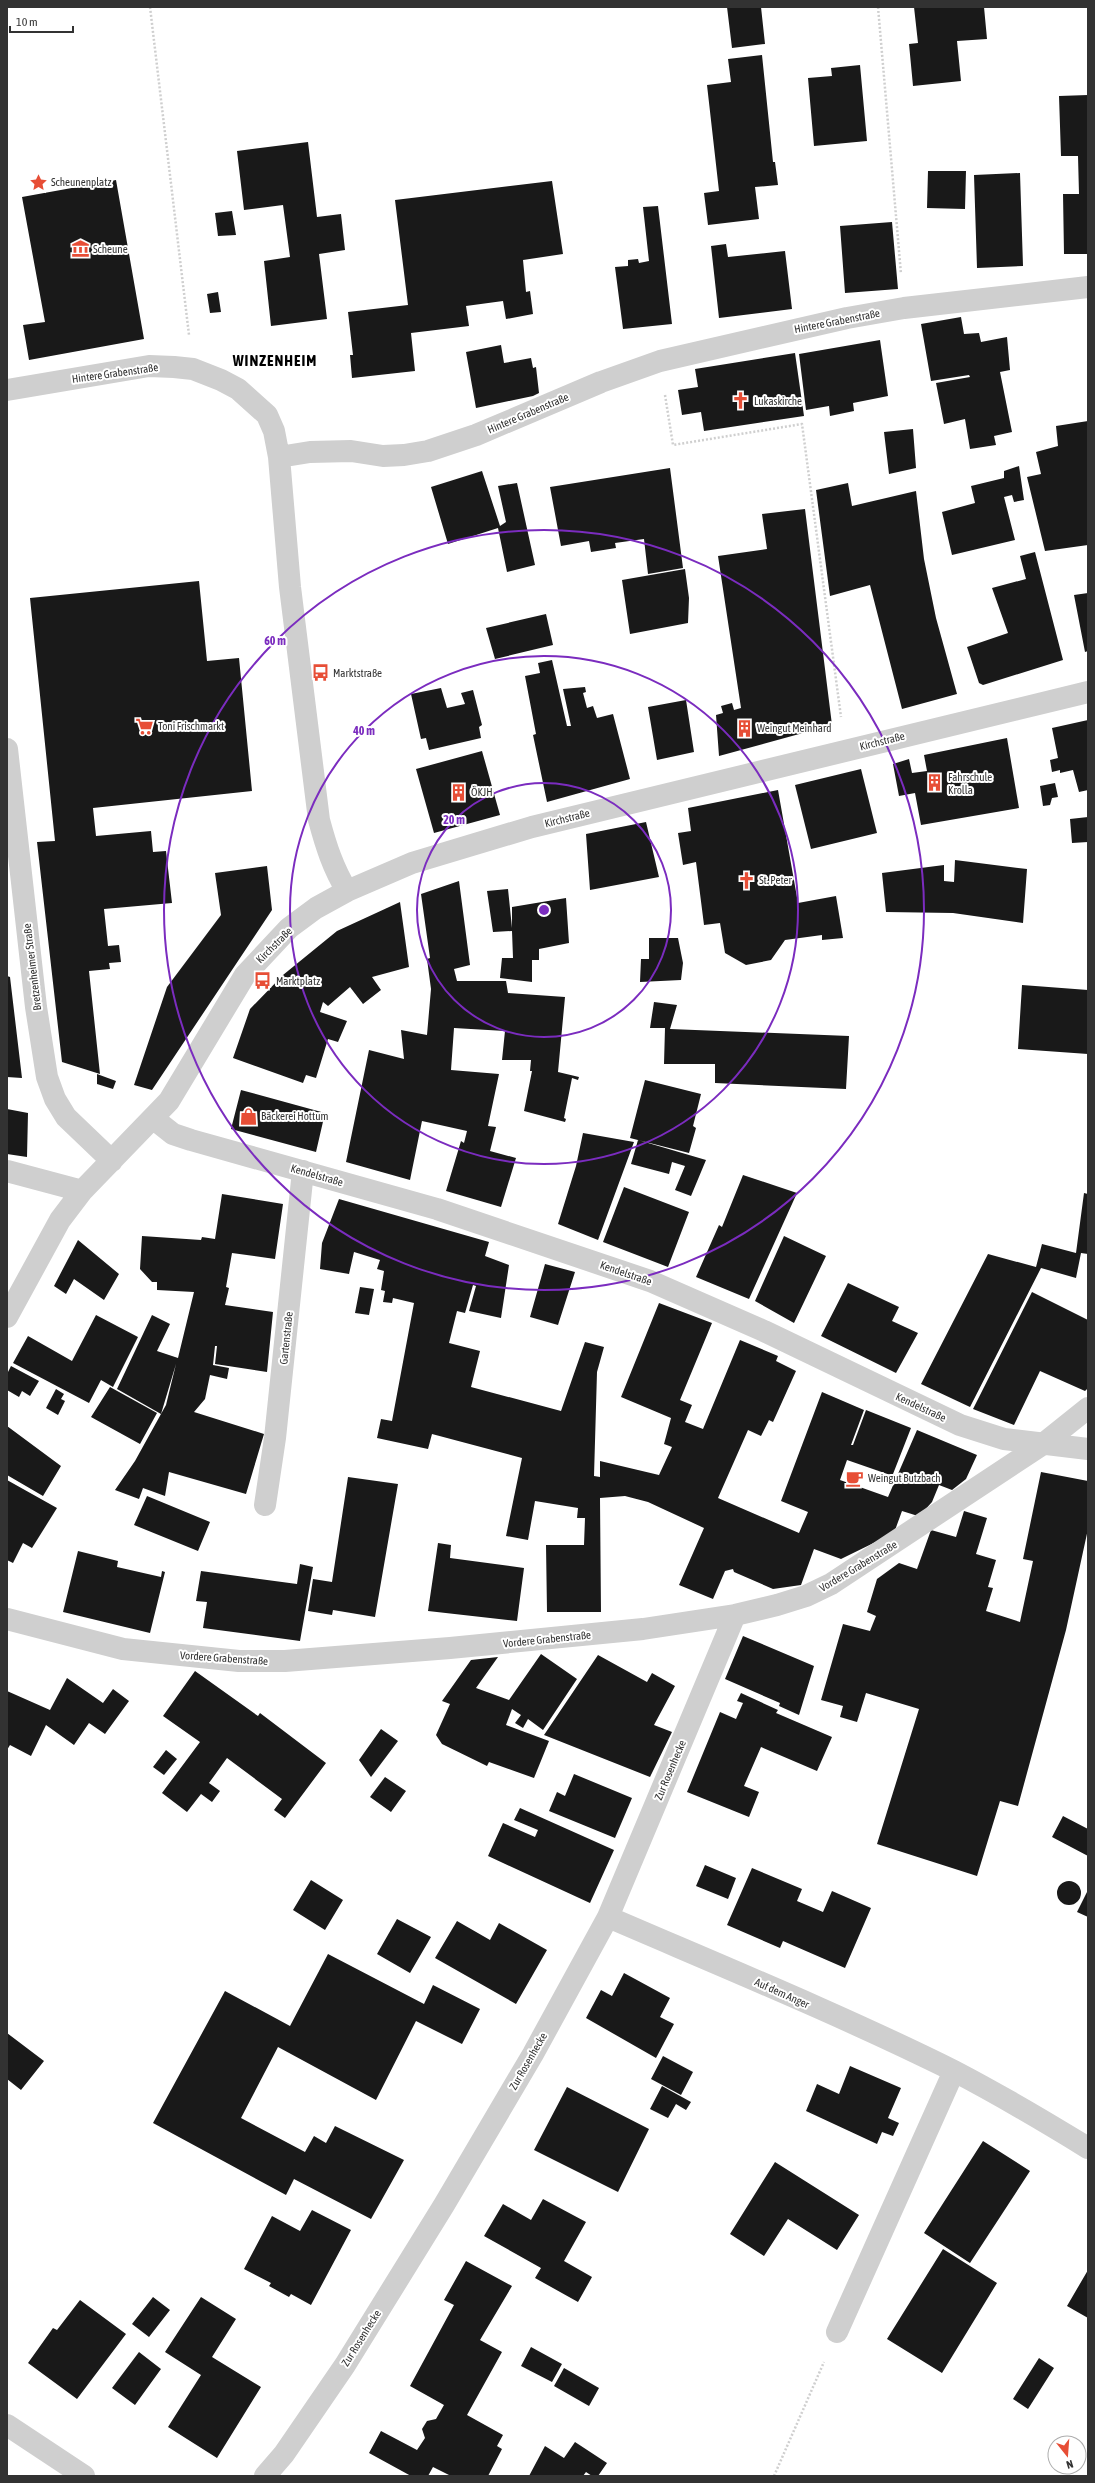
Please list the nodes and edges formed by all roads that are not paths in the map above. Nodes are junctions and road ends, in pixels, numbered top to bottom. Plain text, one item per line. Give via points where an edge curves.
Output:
1 (1088, 287) edge
2 (7, 390) edge
3 (279, 457) junction
4 (1088, 692) edge
5 (7, 749) edge
6 (347, 891) junction
7 (154, 1119) junction
8 (112, 1161) junction
9 (7, 1171) edge
10 (303, 1171) junction
11 (82, 1191) junction
12 (7, 1317) edge
13 (1088, 1408) edge
14 (1043, 1444) junction
15 (1088, 1449) edge
16 (265, 1505) dead end
17 (735, 1615) junction
18 (7, 1619) edge
19 (608, 1917) junction
20 (954, 2072) junction
21 (1088, 2148) edge
22 (837, 2332) road end
23 (7, 2425) edge
24 (84, 2476) edge
25 (266, 2476) edge

1 - 3 street, Hintere Grabenstraße via 904,308 820,324 660,361 601,382 476,435 428,451 383,456 352,451 310,452
2 - 3 street, Hintere Grabenstraße via 149,366 193,369 238,389 267,415 274,431
3 - 6 street via 290,587 319,820 336,874
4 - 6 street, Kirchstraße via 532,827 412,863
5 - 8 street, Bretzenheimer Straße via 36,1007 47,1078 55,1100 66,1117
6 - 7 street, Kirchstraße via 316,908 289,928 245,975 182,1082
7 - 8 street
7 - 10 street, Kendelstraße via 173,1134
8 - 11 street
9 - 11 street
10 - 14 street, Kendelstraße via 437,1209 650,1281 764,1331 960,1424 1004,1439
10 - 16 street, Gartenstraße via 276,1430
11 - 12 street via 60,1220
13 - 14 street, Vordere Grabenstraße
14 - 15 street, Kendelstraße
14 - 17 street, Vordere Grabenstraße via 938,1516 831,1584 806,1596
17 - 18 street, Vordere Grabenstraße via 628,1630 285,1661 239,1661 123,1649
17 - 19 street, Zur Rosenhecke
19 - 20 street, Auf dem Anger via 871,2032
19 - 25 street, Zur Rosenhecke via 436,2218 345,2365
20 - 21 street, Auf dem Anger via 1020,2107
20 - 22 street
23 - 24 street

